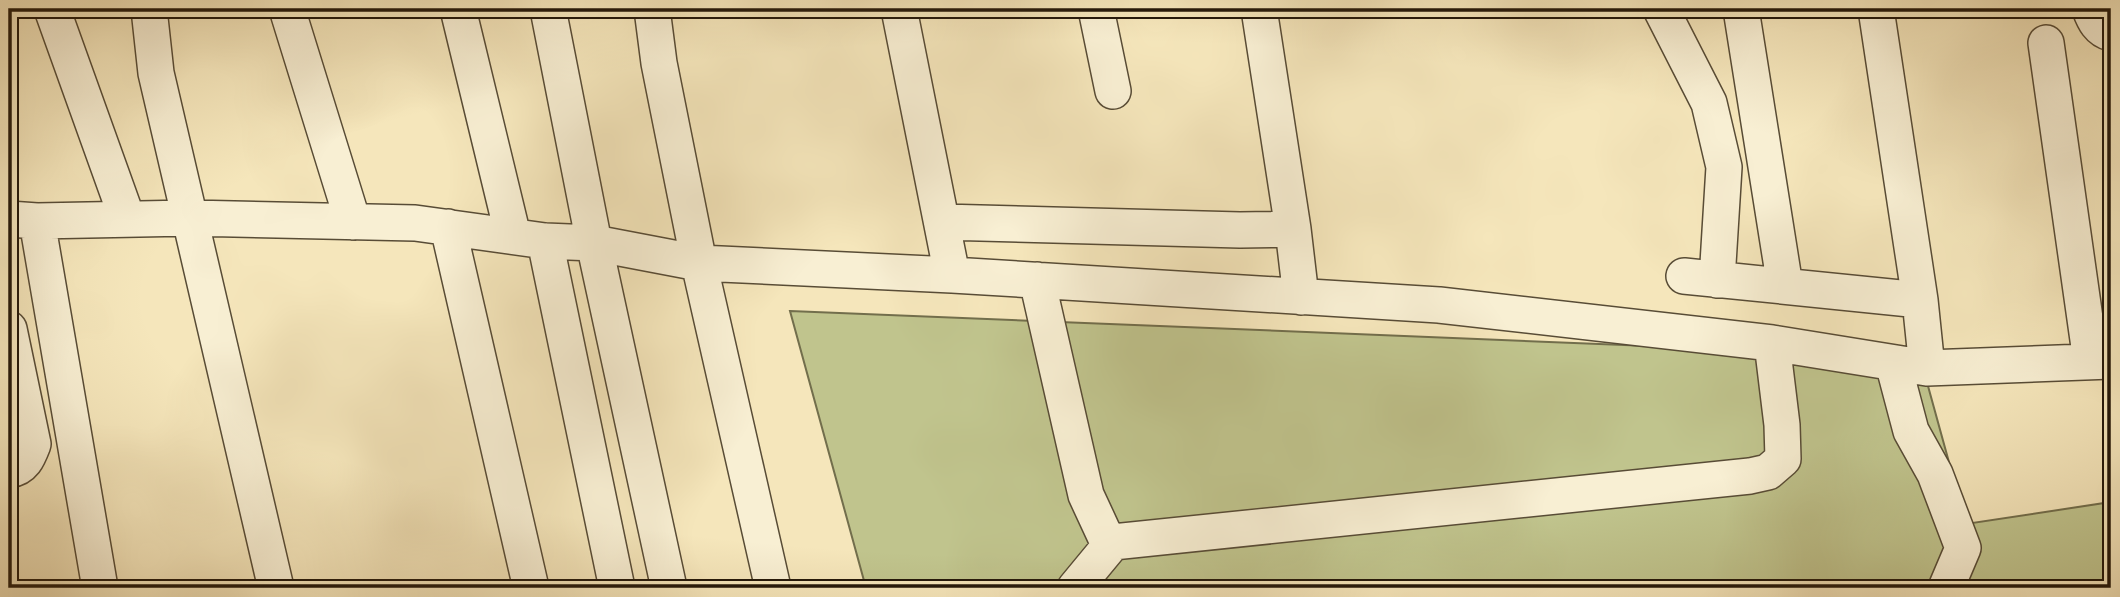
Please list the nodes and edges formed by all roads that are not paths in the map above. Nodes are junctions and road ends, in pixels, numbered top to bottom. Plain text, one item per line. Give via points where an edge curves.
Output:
1 (52, 9) edge
2 (149, 9) edge
3 (287, 9) edge
4 (458, 9) edge
5 (548, 9) edge
6 (652, 9) edge
7 (899, 9) edge
8 (1096, 9) edge
9 (1259, 9) edge
10 (1661, 9) edge
11 (1741, 9) edge
12 (1877, 9) edge
13 (2090, 9) edge
14 (2111, 33) edge
15 (2046, 43) dead end
16 (1113, 91) dead end
17 (127, 218) junction
18 (190, 218) junction
19 (23, 220) edge
20 (353, 222) junction
21 (942, 222) junction
22 (448, 227) junction
23 (1293, 229) junction
24 (529, 238) junction
25 (594, 243) junction
26 (699, 263) junction
27 (952, 275) junction
28 (1037, 280) junction
29 (1785, 286) junction
30 (1301, 297) junction
31 (1920, 300) junction
32 (9, 329) edge
33 (1772, 343) junction
34 (2101, 361) edge
35 (1910, 365) junction
36 (9, 470) edge
37 (1113, 542) junction
38 (100, 588) edge
39 (276, 588) edge
40 (531, 588) edge
41 (617, 588) edge
42 (669, 588) edge
43 (773, 588) edge
44 (1075, 588) edge
45 (1946, 588) edge

1 - 17 street
2 - 18 street via 156,73
3 - 20 street
4 - 24 street
5 - 25 street
6 - 26 street
7 - 21 street
8 - 16 street
9 - 23 street
10 - 29 street via 1709,103 1724,167 1701,278
11 - 29 street
12 - 31 street
13 - 14 street via 2095,21
15 - 34 street
17 - 18 street
17 - 19 street
18 - 20 street
18 - 39 street
19 - 38 street
20 - 22 street
21 - 23 street
21 - 27 street
22 - 24 street
22 - 40 street
23 - 30 street
24 - 25 street
24 - 41 street
25 - 26 street
25 - 42 street
26 - 27 street
26 - 43 street
27 - 28 street
28 - 30 street
28 - 37 street via 1086,495 1105,536
29 - 31 street
30 - 33 street via 1439,305
31 - 35 street
32 - 36 street via 33,444 27,460
33 - 35 street
33 - 37 street via 1783,458 1768,472
34 - 35 street
35 - 45 street via 1912,431 1936,474 1963,548
37 - 44 street

